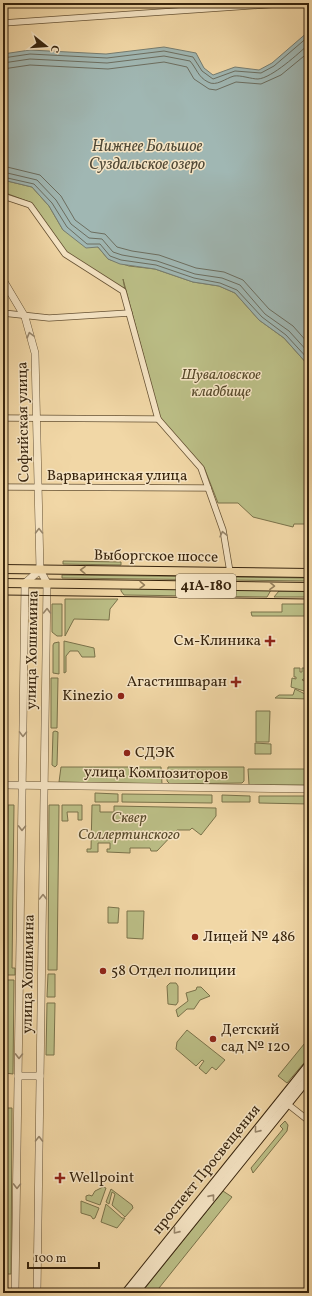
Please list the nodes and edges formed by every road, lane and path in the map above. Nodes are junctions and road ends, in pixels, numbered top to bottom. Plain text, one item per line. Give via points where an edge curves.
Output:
1 (294, 3) edge
2 (3, 23) edge
3 (3, 196) edge
4 (3, 280) edge
5 (3, 313) edge
6 (129, 313) junction
7 (25, 317) junction
8 (3, 418) edge
9 (36, 418) junction
10 (158, 419) junction
11 (3, 487) edge
12 (38, 488) junction
13 (208, 488) junction
14 (3, 569) edge
15 (40, 570) junction
16 (230, 572) junction
17 (309, 573) edge
18 (3, 583) edge
19 (25, 583) junction
20 (47, 583) junction
21 (309, 587) edge
22 (3, 785) edge
23 (22, 787) junction
24 (44, 787) junction
25 (3, 789) edge
26 (309, 791) edge
27 (309, 1065) edge
28 (18, 1076) junction
29 (40, 1076) junction
30 (309, 1077) edge
31 (284, 1102) junction
32 (309, 1121) edge
33 (15, 1293) edge
34 (37, 1293) edge
35 (126, 1293) edge
36 (135, 1293) edge

1 - 2 street
3 - 6 street via 30,205 65,254 123,291
4 - 7 street, Софийская улица
5 - 7 street
6 - 7 street
6 - 10 street
9 -> 7 street, Софийская улица via 35,353
8 - 9 street
9 - 10 street
9 - 12 street, Софийская улица
10 - 13 street via 201,468
11 - 12 street, Варваринская улица
12 - 13 street, Варваринская улица
15 -> 12 street, Софийская улица
16 -> 13 street via 223,530
14 - 15 main road, Выборгское шоссе / 41А-180
16 -> 15 main road, Выборгское шоссе / 41А-180
15 - 19 street, улица Хошимина
15 - 20 street, улица Хошимина
16 - 17 main road, Выборгское шоссе / 41А-180
18 - 19 main road, Выборгское шоссе / 41А-180
19 - 20 main road, Выборгское шоссе / 41А-180
19 -> 23 street, улица Хошимина
20 -> 21 main road, Выборгское шоссе / 41А-180
24 -> 20 street, улица Хошимина
22 - 23 street, улица Композиторов
23 - 24 street, улица Композиторов
23 - 25 street, улица Композиторов
23 -> 28 street, улица Хошимина
24 - 26 street, улица Композиторов
29 -> 24 street, улица Хошимина
27 - 31 main road, проспект Просвещения
28 - 29 street
28 -> 33 street, улица Хошимина
34 -> 29 street, улица Хошимина
30 - 31 main road, проспект Просвещения
31 - 32 street
31 -> 35 main road, проспект Просвещения
36 -> 31 main road, проспект Просвещения

